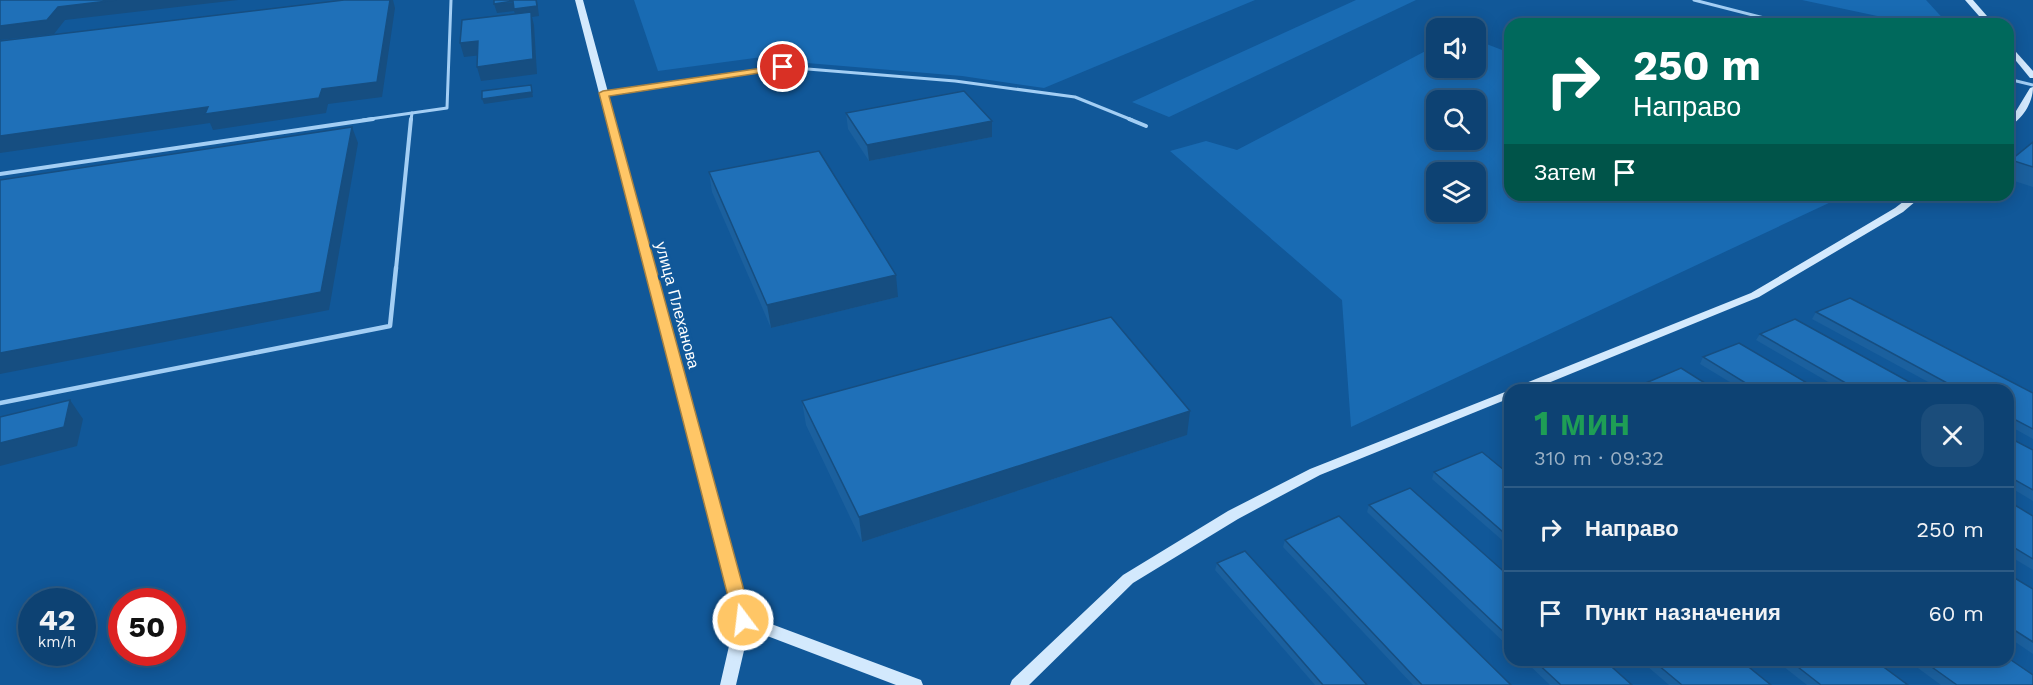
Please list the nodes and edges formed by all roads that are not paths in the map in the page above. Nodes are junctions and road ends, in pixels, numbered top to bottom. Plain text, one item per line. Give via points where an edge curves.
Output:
1 (451, 0) edge
2 (579, 0) edge
3 (1694, 0) edge
4 (1969, 0) edge
5 (1764, 18) edge
6 (1985, 18) edge
7 (2014, 52) edge
8 (2033, 76) edge
9 (2014, 80) edge
10 (2033, 85) edge
11 (2033, 90) edge
12 (603, 93) junction
13 (412, 113) junction
14 (2014, 120) edge
15 (1146, 126) dead end
16 (0, 174) edge
17 (1910, 201) edge
18 (1535, 384) edge
19 (1504, 396) edge
20 (0, 403) edge
21 (743, 620) junction
22 (728, 685) edge
23 (915, 685) edge
24 (1018, 685) edge

1 - 13 lane via 447,108
2 - 12 street, улица Плеханова
3 - 5 lane
4 - 6 street
7 - 8 street
9 - 10 lane
11 - 14 street
12 - 15 lane via 783,67 955,81 1075,97
12 - 21 street, улица Плеханова
13 - 16 lane
13 - 20 lane via 390,326
17 - 18 street via 1755,295
19 - 24 street via 1315,472 1233,515 1128,579
21 - 22 street, улица Плеханова
21 - 23 street

